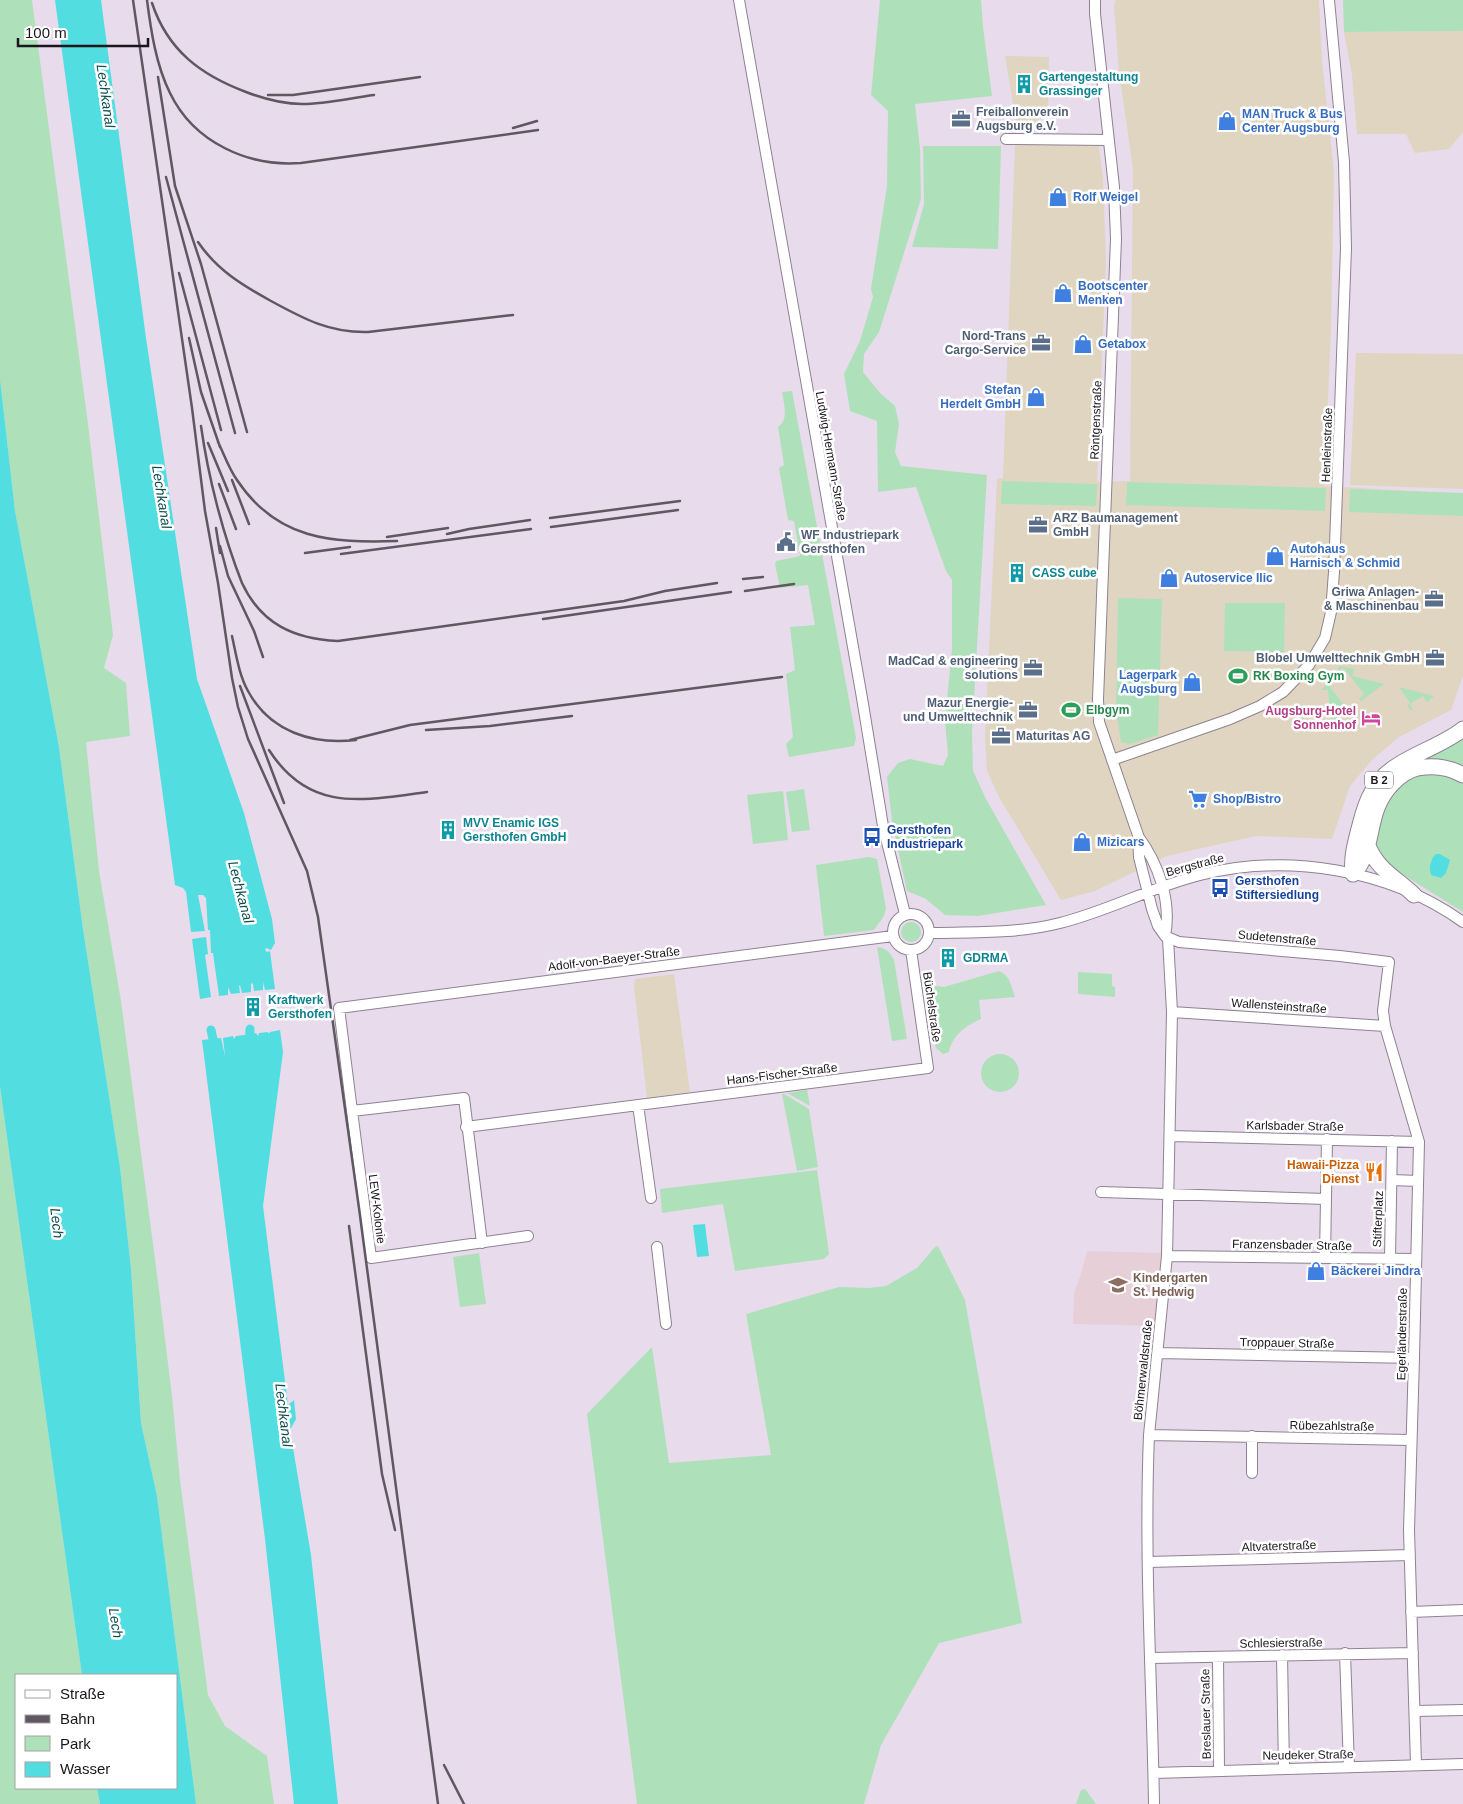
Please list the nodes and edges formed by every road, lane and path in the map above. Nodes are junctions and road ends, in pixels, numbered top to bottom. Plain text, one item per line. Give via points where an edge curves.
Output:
1 (739, 0) edge
2 (1095, 0) edge
3 (1329, 0) edge
4 (1006, 139) dead end
5 (1108, 140) junction
6 (1463, 729) edge
7 (1112, 760) junction
8 (1463, 775) edge
9 (1138, 835) junction
10 (1367, 843) junction
11 (1352, 874) junction
12 (1162, 887) junction
13 (1148, 892) junction
14 (1414, 895) junction
15 (905, 914) junction
16 (1463, 922) edge
17 (929, 933) junction
18 (893, 936) junction
19 (1167, 937) junction
20 (911, 950) junction
21 (1389, 962) joint
22 (339, 1008) joint
23 (1172, 1012) junction
24 (1385, 1026) junction
25 (928, 1068) joint
26 (638, 1105) junction
27 (352, 1111) junction
28 (466, 1127) junction
29 (1170, 1136) junction
30 (1328, 1139) junction
31 (1392, 1141) junction
32 (1419, 1142) junction
33 (1392, 1180) junction
34 (1418, 1180) junction
35 (1101, 1192) dead end
36 (1169, 1195) junction
37 (651, 1198) dead end
38 (1326, 1199) junction
39 (528, 1236) dead end
40 (482, 1243) junction
41 (657, 1247) dead end
42 (1168, 1256) junction
43 (1325, 1258) junction
44 (1390, 1258) junction
45 (1416, 1259) junction
46 (666, 1324) dead end
47 (1158, 1353) junction
48 (1414, 1358) junction
49 (1149, 1434) junction
50 (1252, 1436) junction
51 (1411, 1440) junction
52 (1252, 1473) dead end
53 (1410, 1555) junction
54 (1148, 1562) junction
55 (1463, 1610) edge
56 (1411, 1612) junction
57 (1345, 1653) junction
58 (1412, 1653) junction
59 (1282, 1655) junction
60 (1218, 1657) junction
61 (1150, 1658) junction
62 (1463, 1710) edge
63 (1415, 1711) junction
64 (1463, 1764) edge
65 (1416, 1765) junction
66 (1349, 1767) junction
67 (1284, 1769) junction
68 (1219, 1770) junction
69 (1154, 1773) junction
70 (1154, 1804) edge

1 - 15 street, Ludwig-Hermann-Straße via 882,820
2 - 5 street, Röntgenstraße
3 - 7 street, Henleinstraße via 1343,154 1346,248 1332,612 1324,638 1309,665 1283,692 1230,719
4 - 5 street
5 - 7 street, Röntgenstraße via 1116,239 1098,699 1099,722
6 - 11 highway, B 2 via 1382,777 1365,808 1352,856
7 - 9 street, Röntgenstraße
8 - 10 highway, B 2 via 1454,770 1428,766 1403,775 1388,788 1378,804
9 - 12 street, Röntgenstraße via 1150,852
9 - 13 street, Röntgenstraße via 1139,857
10 - 11 highway, B 2 via 1364,859
10 - 14 highway via 1382,869
11 - 12 street, Bergstraße via 1321,868 1262,865 1200,875
11 - 14 street, Bergstraße
12 - 13 street, Bergstraße
12 - 19 street
13 - 17 street, Bergstraße via 1088,915 1031,930
13 - 19 street via 1158,926
14 - 16 street, Bergstraße
15 - 17 street via 922,918
15 - 18 street via 895,922
17 - 20 street via 924,945
18 - 20 street via 902,948
18 - 22 street, Adolf-von-Baeyer-Straße
19 - 21 street, Sudetenstraße via 1179,942
19 - 23 street, Böhmerwaldstraße
20 - 25 street, Büchelstraße
21 - 24 street, Egerländerstraße
22 - 27 street, LEW-Kolonie
23 - 24 street, Wallensteinstraße
23 - 29 street, Böhmerwaldstraße
24 - 32 street, Egerländerstraße
25 - 26 street, Hans-Fischer-Straße
26 - 28 street, Hans-Fischer-Straße
26 - 37 street
27 - 28 street via 464,1098
27 - 40 street, LEW-Kolonie via 371,1258
28 - 40 street
29 - 30 street, Karlsbader Straße
29 - 36 street, Böhmerwaldstraße
30 - 31 street, Karlsbader Straße
30 - 38 street
31 - 32 street, Karlsbader Straße
31 - 33 street, Stifterplatz
32 - 34 street, Egerländerstraße
33 - 34 street, Stifterplatz
33 - 44 street, Stifterplatz
34 - 45 street, Egerländerstraße
35 - 36 street
36 - 38 street
36 - 42 street, Böhmerwaldstraße
38 - 43 street
39 - 40 street, LEW-Kolonie
41 - 46 street
42 - 43 street, Franzensbader Straße
42 - 47 street, Böhmerwaldstraße
43 - 44 street, Franzensbader Straße
44 - 45 street, Franzensbader Straße
45 - 48 street, Egerländerstraße
47 - 48 street, Troppauer Straße
47 - 49 street, Böhmerwaldstraße
48 - 51 street, Egerländerstraße
49 - 50 street, Rübezahlstraße
49 - 54 street, Böhmerwaldstraße
50 - 51 street, Rübezahlstraße
50 - 52 street
51 - 53 street, Egerländerstraße
53 - 54 street, Altvaterstraße
53 - 56 street, Egerländerstraße
54 - 61 street, Böhmerwaldstraße
55 - 56 street
56 - 58 street, Egerländerstraße
57 - 58 street, Schlesierstraße
57 - 59 street, Schlesierstraße
57 - 66 street
58 - 63 street, Egerländerstraße
59 - 60 street, Schlesierstraße
59 - 67 street
60 - 61 street, Schlesierstraße
60 - 68 street, Breslauer Straße
61 - 69 street, Böhmerwaldstraße
62 - 63 street
63 - 65 street, Egerländerstraße
64 - 65 street, Neudeker Straße
65 - 66 street, Neudeker Straße
66 - 67 street, Neudeker Straße
67 - 68 street, Neudeker Straße
68 - 69 street, Neudeker Straße
69 - 70 street, Böhmerwaldstraße

